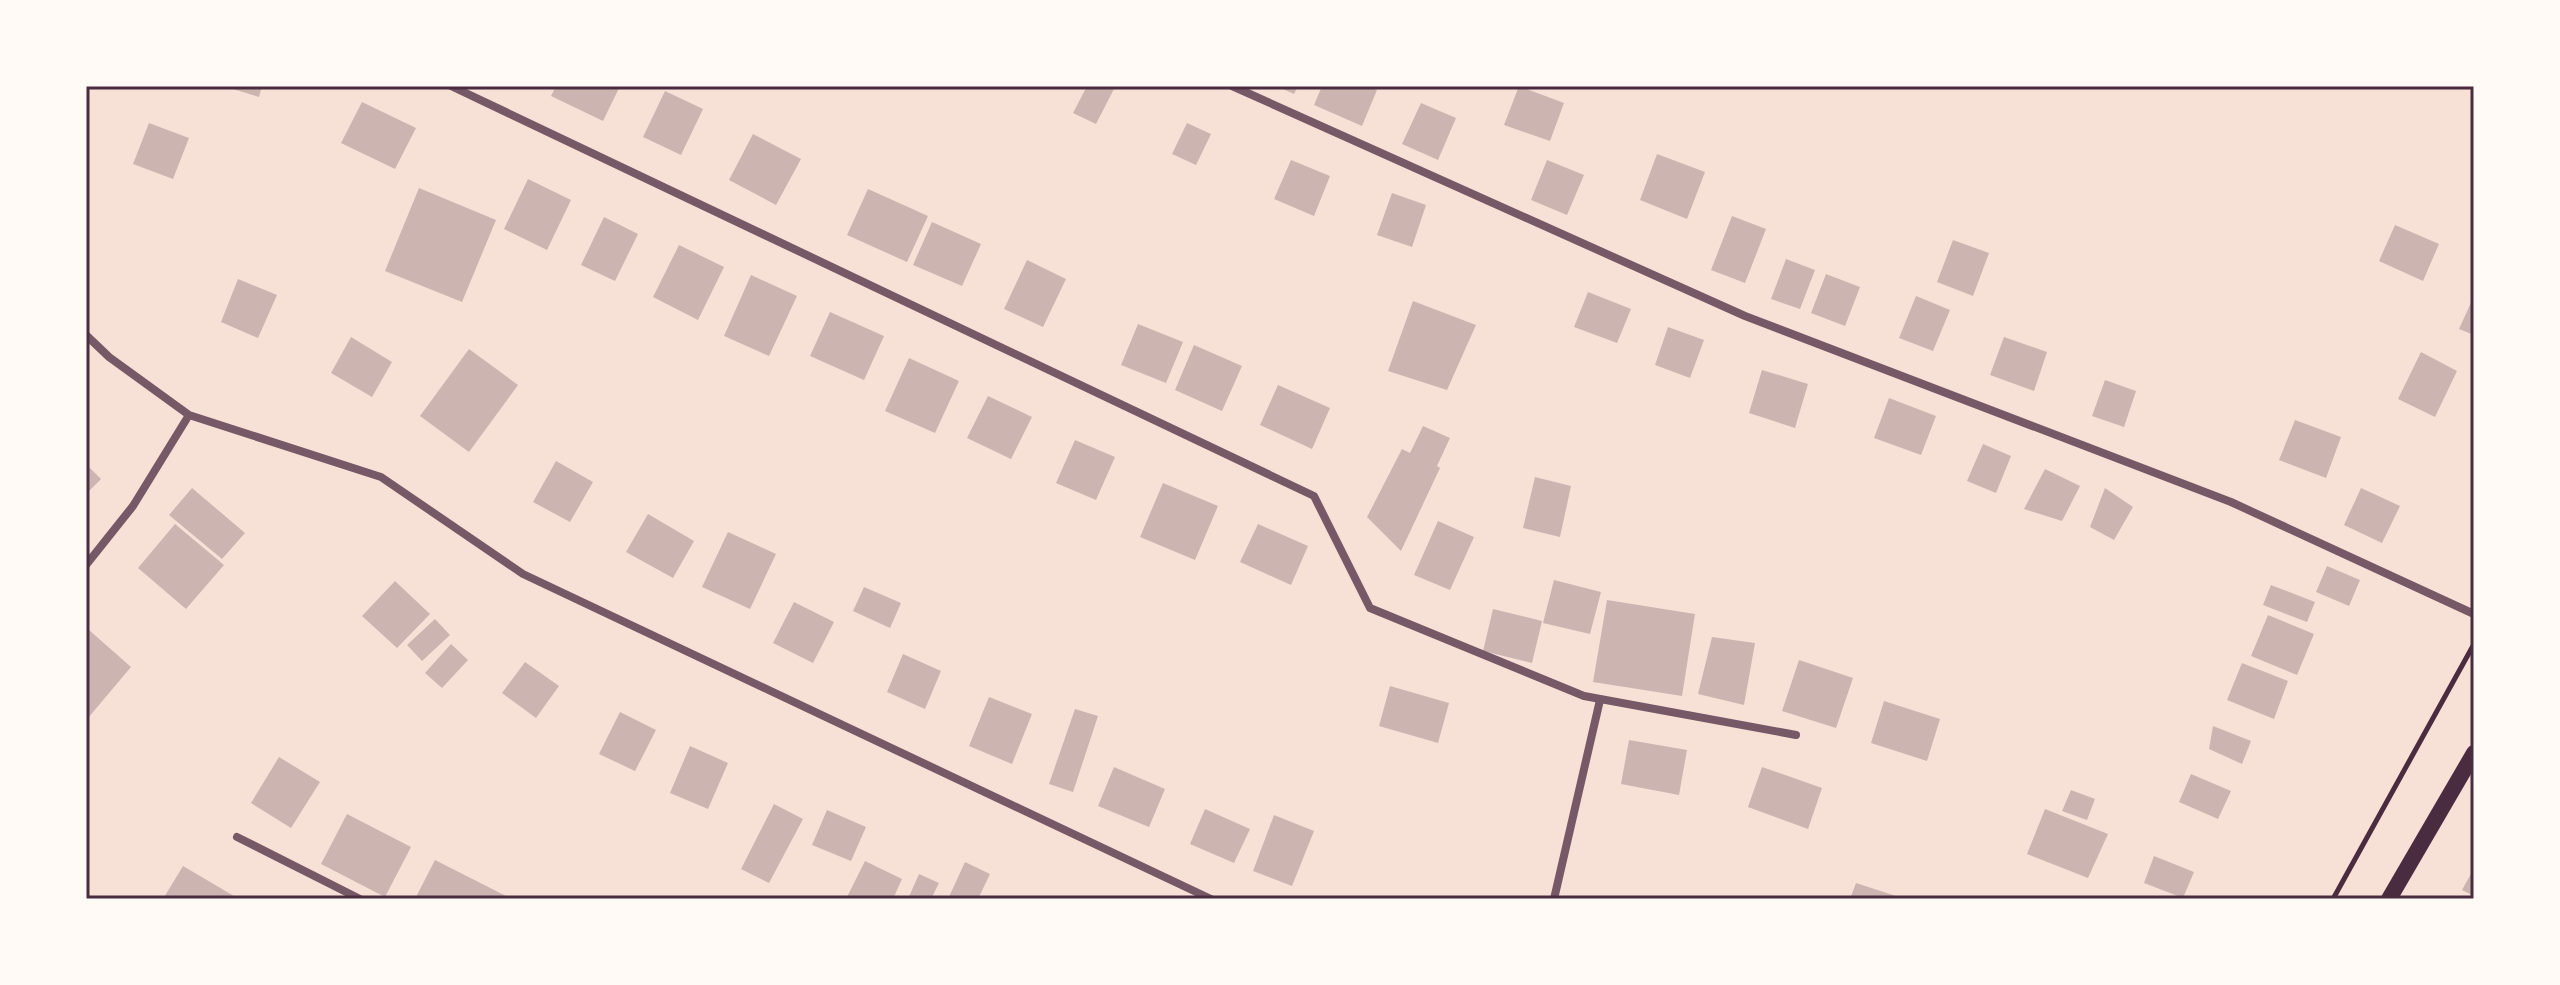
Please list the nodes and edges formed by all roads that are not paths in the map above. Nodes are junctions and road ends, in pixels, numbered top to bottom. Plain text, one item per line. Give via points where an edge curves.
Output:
1 (451, 86) edge
2 (1232, 86) edge
3 (86, 335) edge
4 (189, 415) junction
5 (86, 565) edge
6 (2474, 614) edge
7 (1600, 700) junction
8 (1796, 735) dead end
9 (2474, 753) edge
10 (237, 837) dead end
11 (360, 899) edge
12 (1211, 899) edge
13 (1554, 899) edge
14 (2389, 899) edge

1 - 7 street via 1314,496 1370,608
2 - 6 street via 1745,316 2231,502
3 - 4 street
4 - 5 street via 133,506
4 - 12 street via 381,477 523,574
7 - 8 street
7 - 13 street
9 - 14 main road
10 - 11 street

